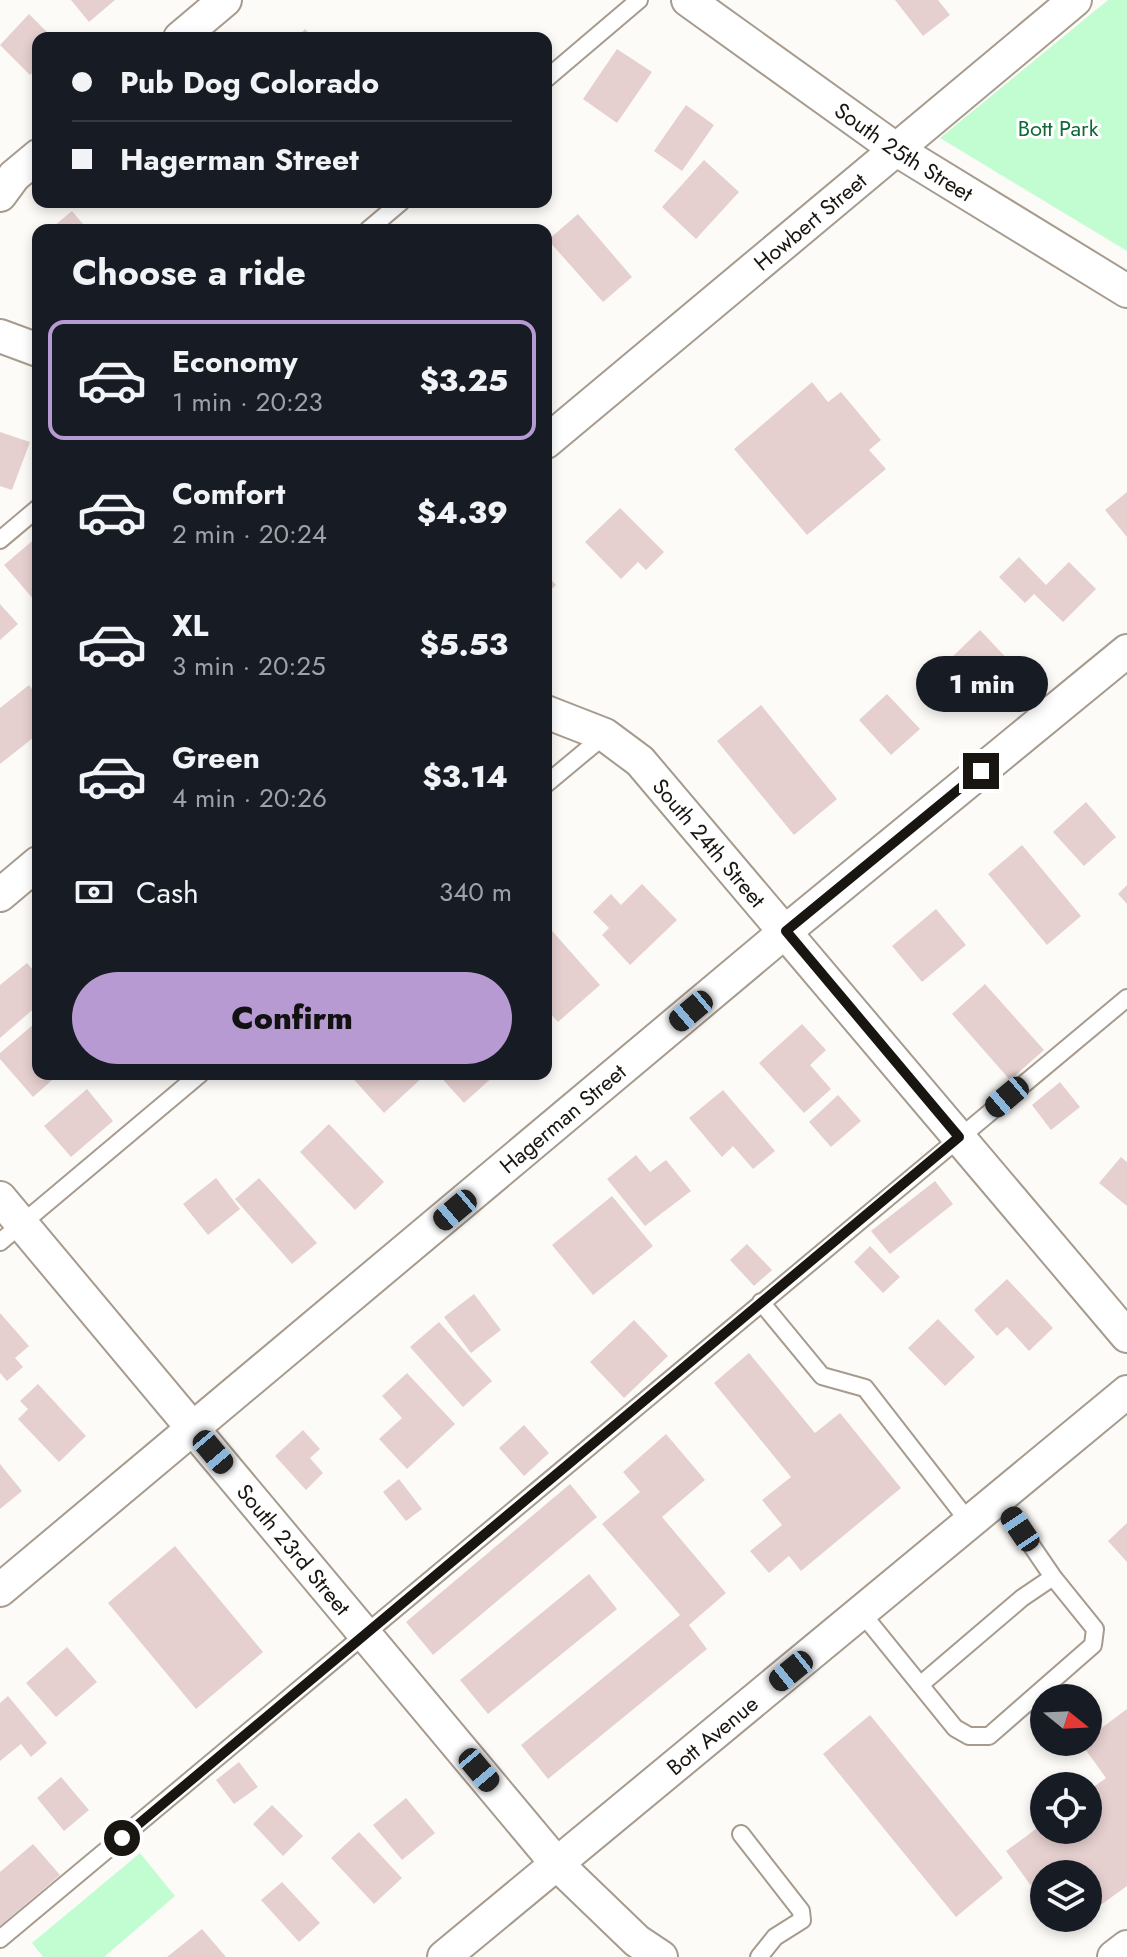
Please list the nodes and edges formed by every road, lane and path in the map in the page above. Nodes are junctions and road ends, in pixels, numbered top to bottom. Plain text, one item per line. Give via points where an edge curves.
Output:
1 (225, 0) edge
2 (639, 0) edge
3 (688, 0) edge
4 (1075, 0) edge
5 (187, 32) edge
6 (552, 74) edge
7 (897, 150) junction
8 (32, 161) edge
9 (0, 195) edge
10 (394, 208) edge
11 (375, 224) edge
12 (1127, 291) edge
13 (0, 336) edge
14 (32, 348) edge
15 (552, 437) edge
16 (32, 513) edge
17 (0, 540) edge
18 (1127, 651) edge
19 (552, 714) edge
20 (605, 735) junction
21 (552, 779) edge
22 (32, 868) edge
23 (0, 895) edge
24 (786, 931) junction
25 (1127, 998) edge
26 (193, 1080) edge
27 (959, 1137) junction
28 (0, 1198) edge
29 (11, 1233) edge
30 (761, 1302) junction
31 (1127, 1336) edge
32 (1127, 1392) edge
33 (194, 1430) junction
34 (999, 1498) junction
35 (969, 1522) junction
36 (1053, 1577) junction
37 (0, 1590) edge
38 (861, 1612) junction
39 (365, 1634) junction
40 (920, 1685) junction
41 (741, 1834) dead end
42 (557, 1864) junction
43 (0, 1939) edge
44 (1127, 1947) edge
45 (642, 1949) edge
46 (444, 1957) edge
47 (759, 1957) edge
48 (1114, 1957) edge

1 - 5 street
2 - 6 lane
3 - 7 street, South 25th Street
4 - 7 street, Howbert Street
7 - 12 street, South 25th Street
7 - 15 street, Howbert Street
8 - 9 street
10 - 11 lane
13 - 14 street
16 - 17 lane
18 - 24 street, Hagerman Street
19 - 20 street, South 24th Street
20 - 21 lane
20 - 24 street, South 24th Street via 640,761
22 - 23 street
24 - 27 street, South 24th Street
24 - 33 street, Hagerman Street
25 - 27 lane
26 - 29 lane
27 - 30 lane
27 - 31 street, South 24th Street
28 - 29 street, South 23rd Street
29 - 33 street, South 23rd Street
30 - 35 lane via 822,1376 865,1388
30 - 39 lane
32 - 34 street, Bott Avenue
33 - 37 street, Hagerman Street
33 - 39 street, South 23rd Street
34 - 35 street, Bott Avenue
34 - 36 lane
35 - 38 street, Bott Avenue
36 - 40 lane
36 - 40 lane via 1095,1629 1093,1645 989,1736 969,1736 955,1728
38 - 40 lane
38 - 42 street, Bott Avenue
39 - 42 street, South 23rd Street
39 - 43 lane
41 - 47 lane via 801,1911 802,1920 775,1937
42 - 45 street, South 23rd Street
42 - 46 street, Bott Avenue
44 - 48 street

